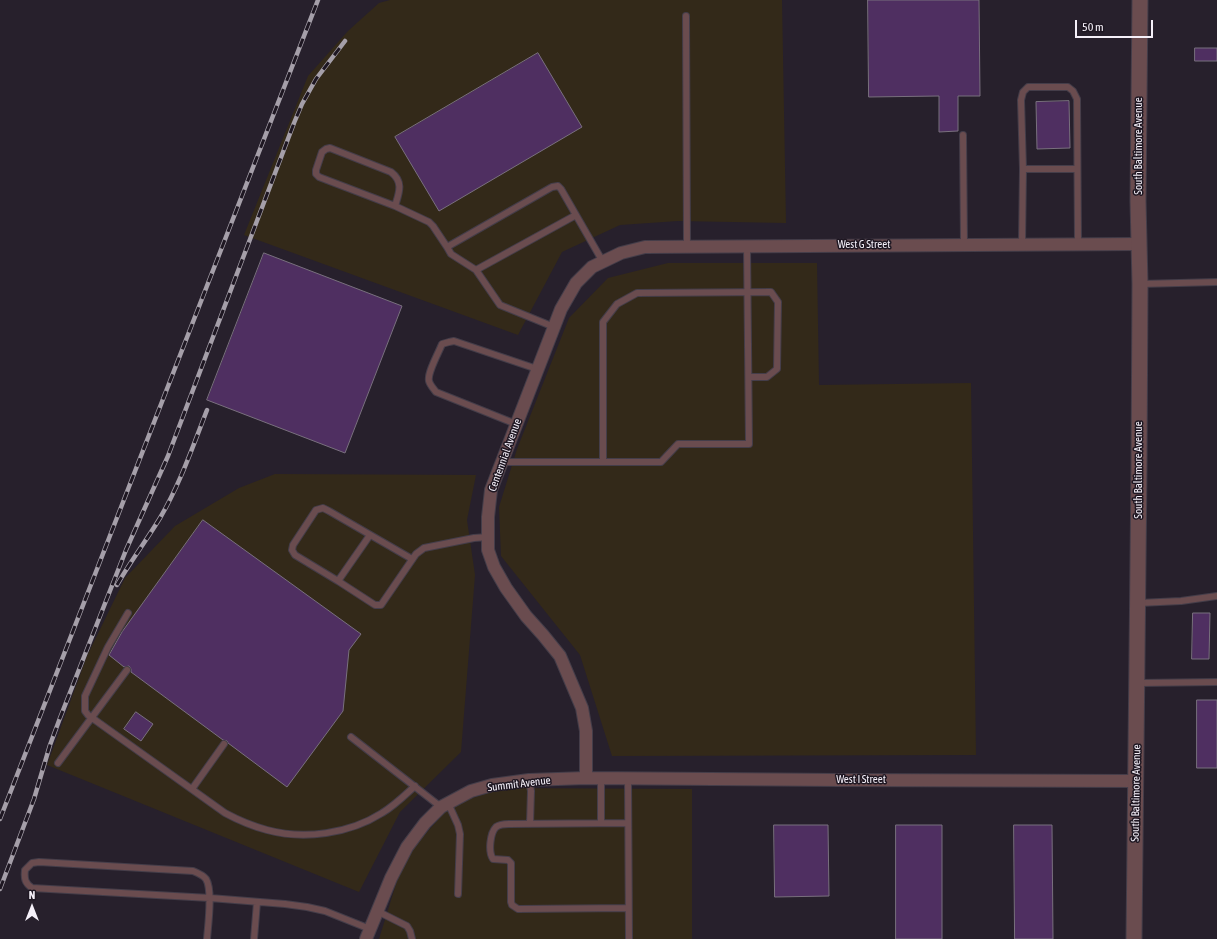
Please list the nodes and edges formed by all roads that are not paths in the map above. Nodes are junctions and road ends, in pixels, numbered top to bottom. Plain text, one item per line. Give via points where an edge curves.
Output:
1 (1140, 0) edge
2 (686, 16) dead end
3 (963, 135) dead end
4 (1023, 169) junction
5 (1078, 169) junction
6 (395, 206) junction
7 (576, 215) junction
8 (1022, 244) junction
9 (1078, 244) junction
10 (1140, 244) junction
11 (964, 245) junction
12 (687, 246) junction
13 (747, 246) junction
14 (447, 247) junction
15 (597, 265) junction
16 (476, 270) junction
17 (1217, 282) edge
18 (1140, 284) junction
19 (748, 292) junction
20 (554, 327) junction
21 (537, 369) junction
22 (749, 377) junction
23 (516, 424) junction
24 (502, 462) junction
25 (603, 462) junction
26 (370, 535) junction
27 (488, 537) junction
28 (412, 559) junction
29 (338, 581) junction
30 (1217, 596) edge
31 (1139, 603) junction
32 (128, 613) dead end
33 (126, 670) dead end
34 (1217, 682) edge
35 (1138, 683) junction
36 (91, 717) junction
37 (351, 737) dead end
38 (224, 744) dead end
39 (58, 763) dead end
40 (586, 778) junction
41 (601, 778) junction
42 (628, 778) junction
43 (529, 780) junction
44 (1136, 781) junction
45 (415, 786) junction
46 (192, 789) junction
47 (444, 805) junction
48 (601, 823) junction
49 (628, 823) junction
50 (530, 824) junction
51 (458, 894) dead end
52 (210, 898) junction
53 (256, 902) junction
54 (628, 908) junction
55 (377, 911) junction
56 (368, 934) edge
57 (207, 939) edge
58 (254, 939) edge
59 (412, 939) edge
60 (628, 939) edge
61 (1134, 939) edge

1 - 10 street, South Baltimore Avenue
2 - 12 lane
3 - 11 lane
4 - 5 lane
4 - 5 lane via 1023,92 1028,87 1068,86 1073,90 1076,99
4 - 8 lane
5 - 9 lane
6 - 6 lane via 400,187 399,181 391,172 330,148 322,152 316,170 319,177
6 - 14 lane via 429,222
7 - 14 lane via 561,189 558,186 552,187
7 - 15 lane
7 - 16 lane
8 - 9 street, West G Street
8 - 11 street, West G Street
9 - 10 street, West G Street
10 - 18 street, South Baltimore Avenue
11 - 13 street, West G Street
12 - 13 street, West G Street
12 - 15 street, West G Street via 645,247 621,252
13 - 19 lane
14 - 16 lane via 451,254
15 - 20 street, Centennial Avenue via 576,283
16 - 20 lane via 500,306
17 - 18 lane
18 - 31 street, South Baltimore Avenue
19 - 22 lane
19 - 22 lane via 771,292 778,302 777,368 767,377
19 - 25 lane via 637,293 617,304 603,322
20 - 21 street, Centennial Avenue
21 - 23 street, Centennial Avenue
21 - 23 lane via 454,341 442,344 430,374 428,380 436,392
22 - 25 lane via 749,444 678,444 661,462
23 - 24 street, Centennial Avenue
24 - 25 lane
24 - 27 street, Centennial Avenue via 491,490
26 - 28 lane
26 - 29 lane
26 - 29 lane via 329,511 322,508 316,510 292,550 295,555
27 - 28 lane via 424,548
27 - 40 street, Centennial Avenue via 488,550 494,567 526,616 560,656 582,708 586,731
28 - 29 lane via 381,605 375,605
30 - 31 lane
31 - 35 street, South Baltimore Avenue
32 - 36 lane via 108,647 85,696 85,711
33 - 36 lane
34 - 35 lane
35 - 44 street, South Baltimore Avenue
36 - 39 lane
36 - 46 lane
37 - 45 lane
38 - 46 lane
40 - 41 street, West I Street
40 - 43 street, Summit Avenue
41 - 42 street, West I Street
41 - 48 lane
42 - 44 street, West I Street
42 - 49 lane
43 - 47 street, Summit Avenue via 471,791
43 - 50 lane
44 - 61 street, South Baltimore Avenue
45 - 46 lane via 382,813 362,823 318,835 268,830 244,822 225,813
45 - 47 lane
47 - 51 lane via 458,825 460,834
47 - 55 street, Summit Avenue via 424,823 407,847
48 - 49 lane
48 - 50 lane
49 - 54 lane
50 - 54 lane via 500,825 492,836 492,857 511,863 512,905 518,909
52 - 52 lane via 32,888 25,881 24,870 32,863 39,862 193,871 205,878
52 - 53 lane
52 - 57 lane
53 - 56 lane via 307,906 325,911
53 - 58 lane
54 - 60 lane
55 - 56 street, Summit Avenue
55 - 59 lane via 407,926

